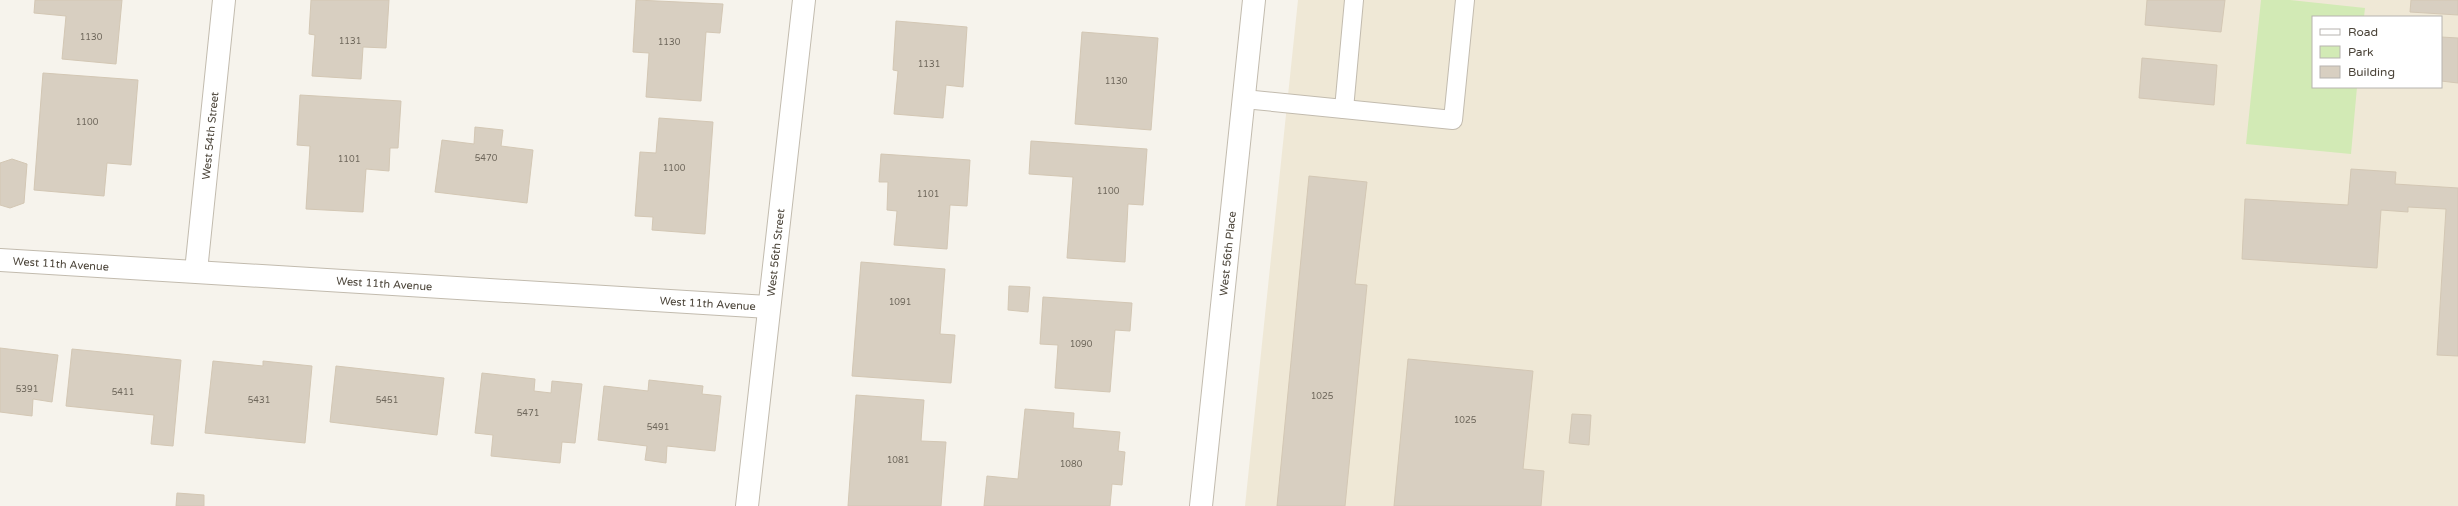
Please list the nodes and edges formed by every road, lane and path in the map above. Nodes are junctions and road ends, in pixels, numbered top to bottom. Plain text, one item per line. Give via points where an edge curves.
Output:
1 (224, 0) edge
2 (804, 0) edge
3 (1254, 0) edge
4 (1354, 0) edge
5 (1465, 0) edge
6 (1244, 99) junction
7 (1344, 109) junction
8 (0, 260) edge
9 (196, 271) junction
10 (768, 307) junction
11 (748, 506) edge
12 (1202, 506) edge

1 - 9 street, West 54th Street
2 - 10 street, West 56th Street
3 - 6 street, West 56th Place
4 - 7 lane
5 - 7 lane via 1453,120
6 - 7 lane
6 - 12 street, West 56th Place
8 - 9 street, West 11th Avenue
9 - 10 street, West 11th Avenue
10 - 11 street, West 56th Street

